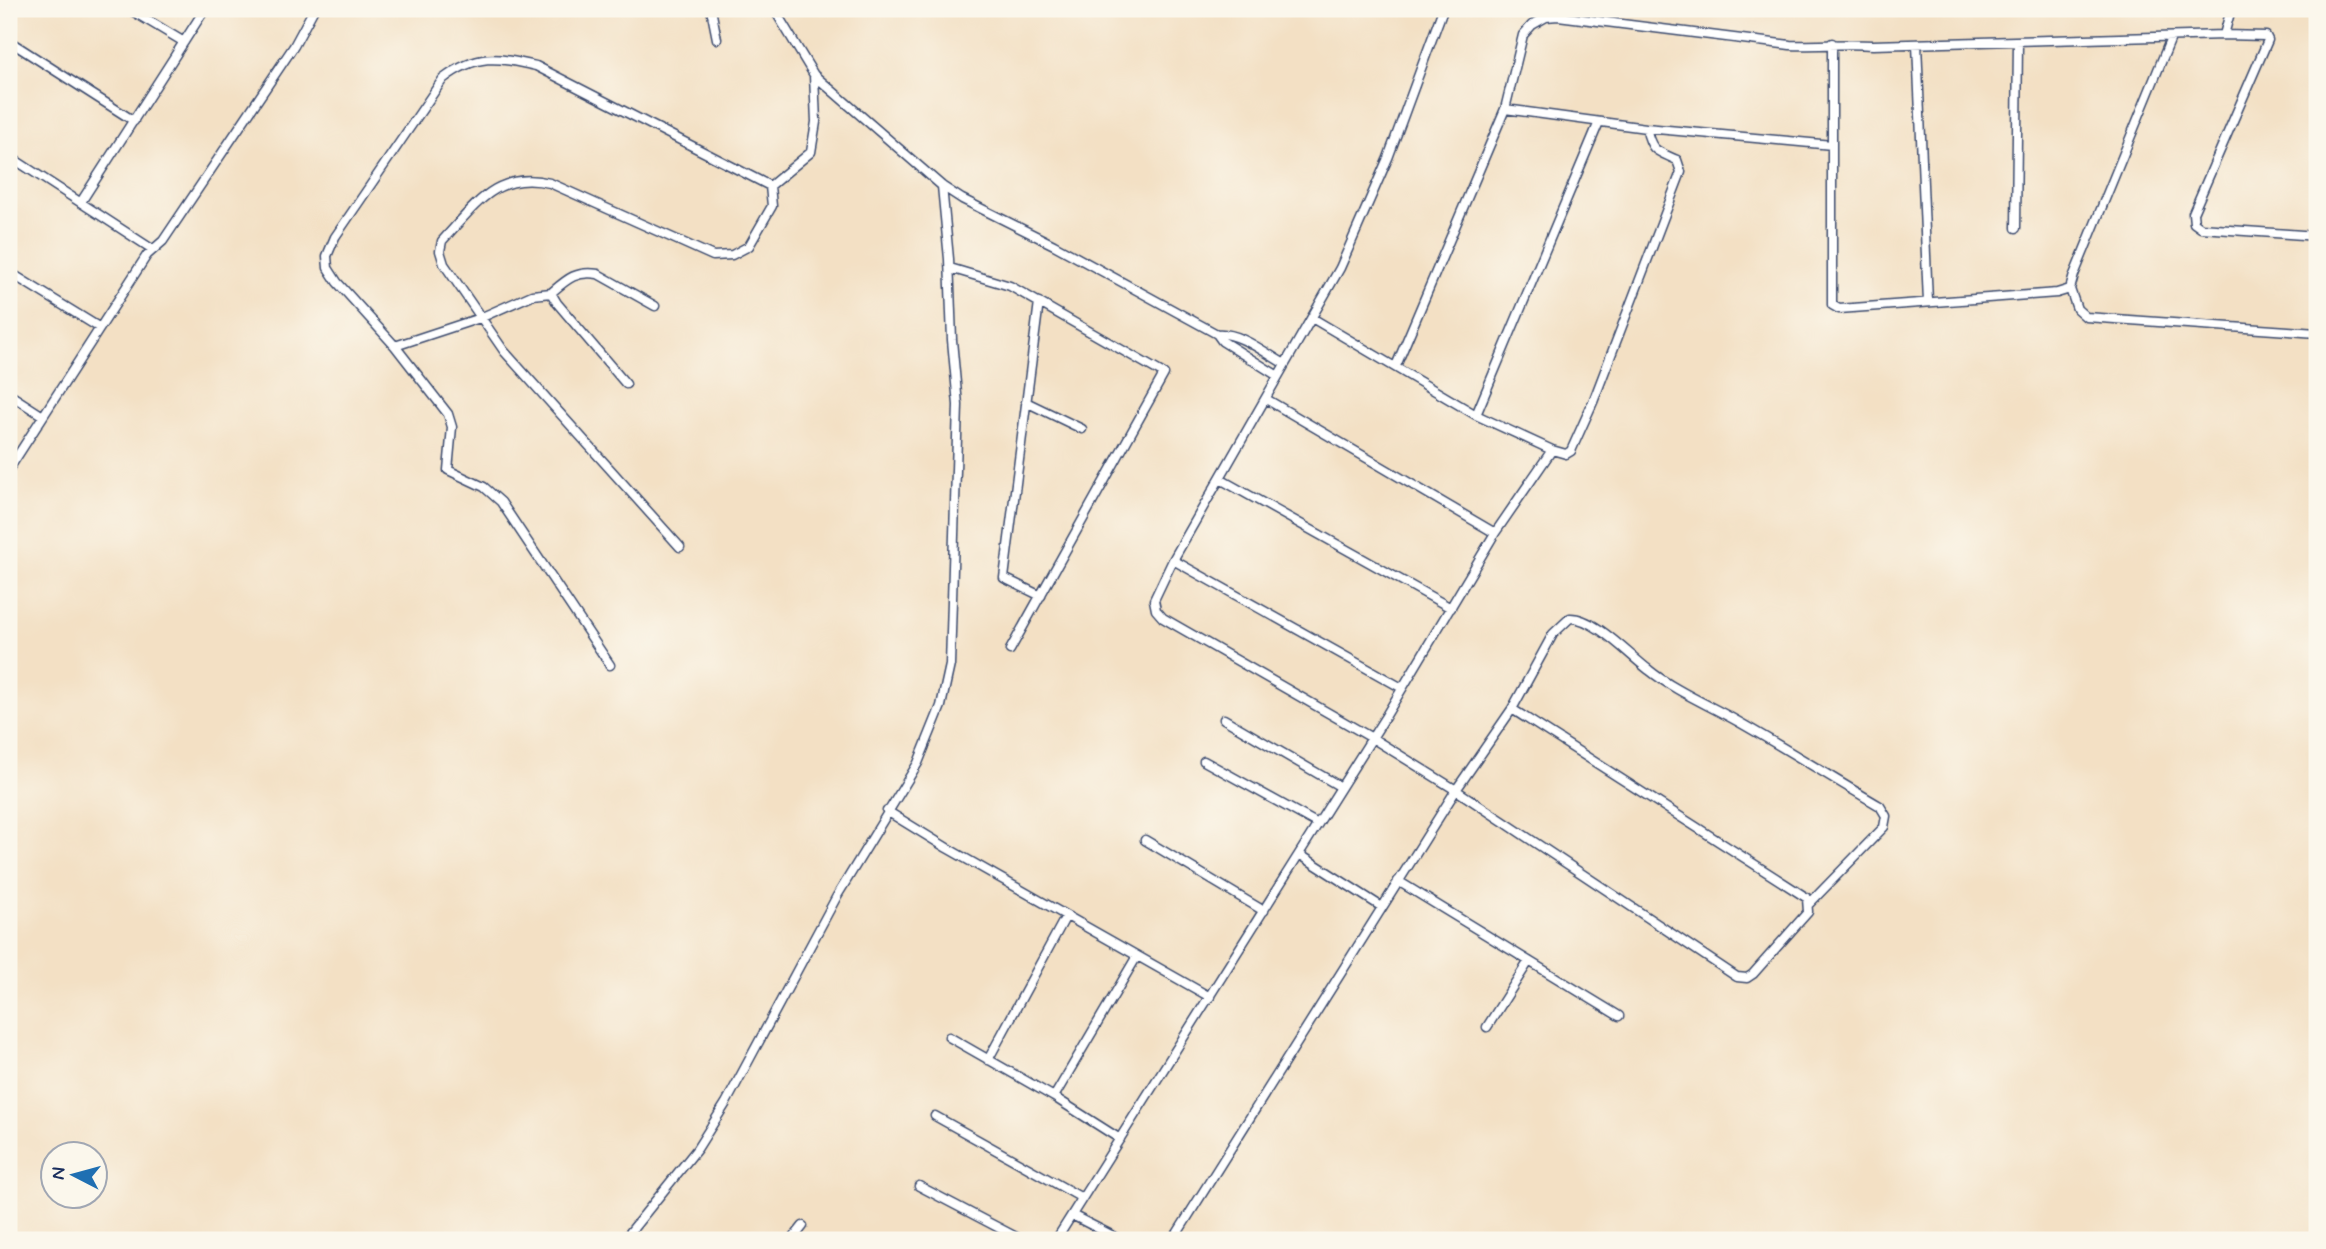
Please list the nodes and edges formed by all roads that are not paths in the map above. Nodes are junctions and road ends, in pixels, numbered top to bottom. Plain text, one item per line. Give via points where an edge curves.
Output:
1 (129, 9) edge
2 (205, 9) edge
3 (314, 9) edge
4 (711, 9) edge
5 (774, 9) edge
6 (1443, 9) edge
7 (2231, 9) edge
8 (2224, 35) junction
9 (2171, 38) junction
10 (717, 39) dead end
11 (9, 41) edge
12 (2018, 41) junction
13 (184, 42) junction
14 (1832, 43) junction
15 (1917, 44) junction
16 (814, 75) junction
17 (1505, 109) junction
18 (134, 121) junction
19 (1599, 122) junction
20 (1646, 128) junction
21 (1832, 145) junction
22 (9, 156) edge
23 (770, 186) junction
24 (942, 186) junction
25 (81, 202) junction
26 (2016, 228) dead end
27 (2317, 236) edge
28 (152, 249) junction
29 (950, 268) junction
30 (9, 272) edge
31 (2070, 289) junction
32 (551, 293) junction
33 (1039, 302) junction
34 (1928, 302) junction
35 (655, 306) dead end
36 (480, 318) junction
37 (1312, 318) junction
38 (100, 328) junction
39 (2317, 333) edge
40 (1217, 334) junction
41 (395, 346) junction
42 (1285, 364) junction
43 (1396, 366) junction
44 (1278, 376) junction
45 (626, 383) dead end
46 (9, 394) edge
47 (1266, 399) junction
48 (1026, 402) junction
49 (1476, 415) junction
50 (43, 416) junction
51 (1082, 429) dead end
52 (1552, 450) junction
53 (9, 469) edge
54 (1220, 479) junction
55 (1495, 533) junction
56 (680, 547) dead end
57 (1172, 560) junction
58 (1041, 596) junction
59 (1451, 608) junction
60 (1010, 650) dead end
61 (610, 665) dead end
62 (1402, 688) junction
63 (1512, 709) junction
64 (1224, 719) dead end
65 (1372, 738) junction
66 (1204, 761) dead end
67 (1341, 787) junction
68 (1456, 790) junction
69 (887, 811) junction
70 (1318, 824) junction
71 (1145, 840) dead end
72 (1299, 854) junction
73 (1398, 881) junction
74 (1809, 904) junction
75 (1382, 907) junction
76 (1264, 911) junction
77 (1066, 916) junction
78 (1137, 956) junction
79 (1529, 961) junction
80 (1210, 997) junction
81 (1619, 1016) dead end
82 (1487, 1027) dead end
83 (949, 1037) dead end
84 (988, 1060) junction
85 (1054, 1097) junction
86 (935, 1115) dead end
87 (1120, 1139) junction
88 (919, 1186) dead end
89 (1082, 1198) junction
90 (1072, 1215) junction
91 (803, 1226) dead end
92 (624, 1240) edge
93 (792, 1240) edge
94 (1022, 1240) edge
95 (1056, 1240) edge
96 (1121, 1240) edge
97 (1173, 1240) edge

1 - 13 street
2 - 13 street
3 - 28 street via 163,242
4 - 10 street
5 - 16 street
6 - 37 street via 1388,158 1340,268
7 - 8 street
8 - 9 street
8 - 27 street via 2266,36 2268,40 2193,213 2194,223 2201,228
9 - 12 street
9 - 31 street
11 - 18 street
12 - 15 street
12 - 26 street
13 - 18 street
14 - 15 street
14 - 17 street via 1790,45 1546,17 1523,35
14 - 21 street
15 - 34 street
16 - 23 street via 816,122 811,152
16 - 24 street
17 - 19 street
17 - 43 street
18 - 25 street
19 - 20 street
19 - 49 street
20 - 21 street
20 - 52 street via 1653,149 1677,160 1681,172 1571,451
21 - 34 street via 1832,304 1843,309
22 - 25 street
23 - 36 street via 772,206 749,246 732,255 713,256 550,183 519,179 486,193 442,241 440,251
23 - 41 street via 536,66 503,58 457,68 443,79 335,237 327,256 337,282
24 - 29 street
24 - 40 street
25 - 28 street
28 - 38 street
29 - 33 street via 1010,286
29 - 69 street via 958,405 950,665 941,706 918,763
30 - 38 street
31 - 34 street
31 - 39 street via 2077,309 2086,317
32 - 35 street via 570,277 589,272
32 - 36 street via 532,295
32 - 45 street
33 - 48 street
33 - 58 street via 1164,374
36 - 41 street
36 - 56 street via 504,351
37 - 42 street
37 - 43 street
38 - 50 street
40 - 42 street via 1240,338
40 - 44 street
41 - 61 street via 448,414 452,428 449,470 484,487 500,502
42 - 44 street
43 - 49 street
44 - 47 street
46 - 50 street
47 - 54 street
47 - 55 street
48 - 51 street
48 - 58 street via 1004,578
49 - 52 street
50 - 53 street
52 - 55 street
54 - 57 street
54 - 59 street
55 - 59 street
57 - 62 street
57 - 65 street via 1154,600 1163,618
58 - 60 street
59 - 62 street
62 - 65 street
63 - 68 street
63 - 74 street via 1807,898
63 - 74 street via 1553,634 1570,618 1578,618 1684,693 1880,806 1886,816 1884,827
64 - 67 street
65 - 67 street
65 - 68 street
66 - 70 street
67 - 70 street
68 - 73 street
68 - 74 street via 1737,977 1753,974 1808,912
69 - 77 street
69 - 92 street via 726,1103
70 - 72 street
71 - 76 street
72 - 75 street
72 - 76 street
73 - 75 street
73 - 79 street
75 - 97 street
76 - 80 street
77 - 78 street
77 - 84 street
78 - 80 street
78 - 85 street
79 - 81 street
79 - 82 street
80 - 87 street
83 - 84 street
84 - 85 street
85 - 87 street
86 - 89 street
87 - 89 street
88 - 94 street
89 - 90 street
90 - 95 street
90 - 96 street
91 - 93 street

